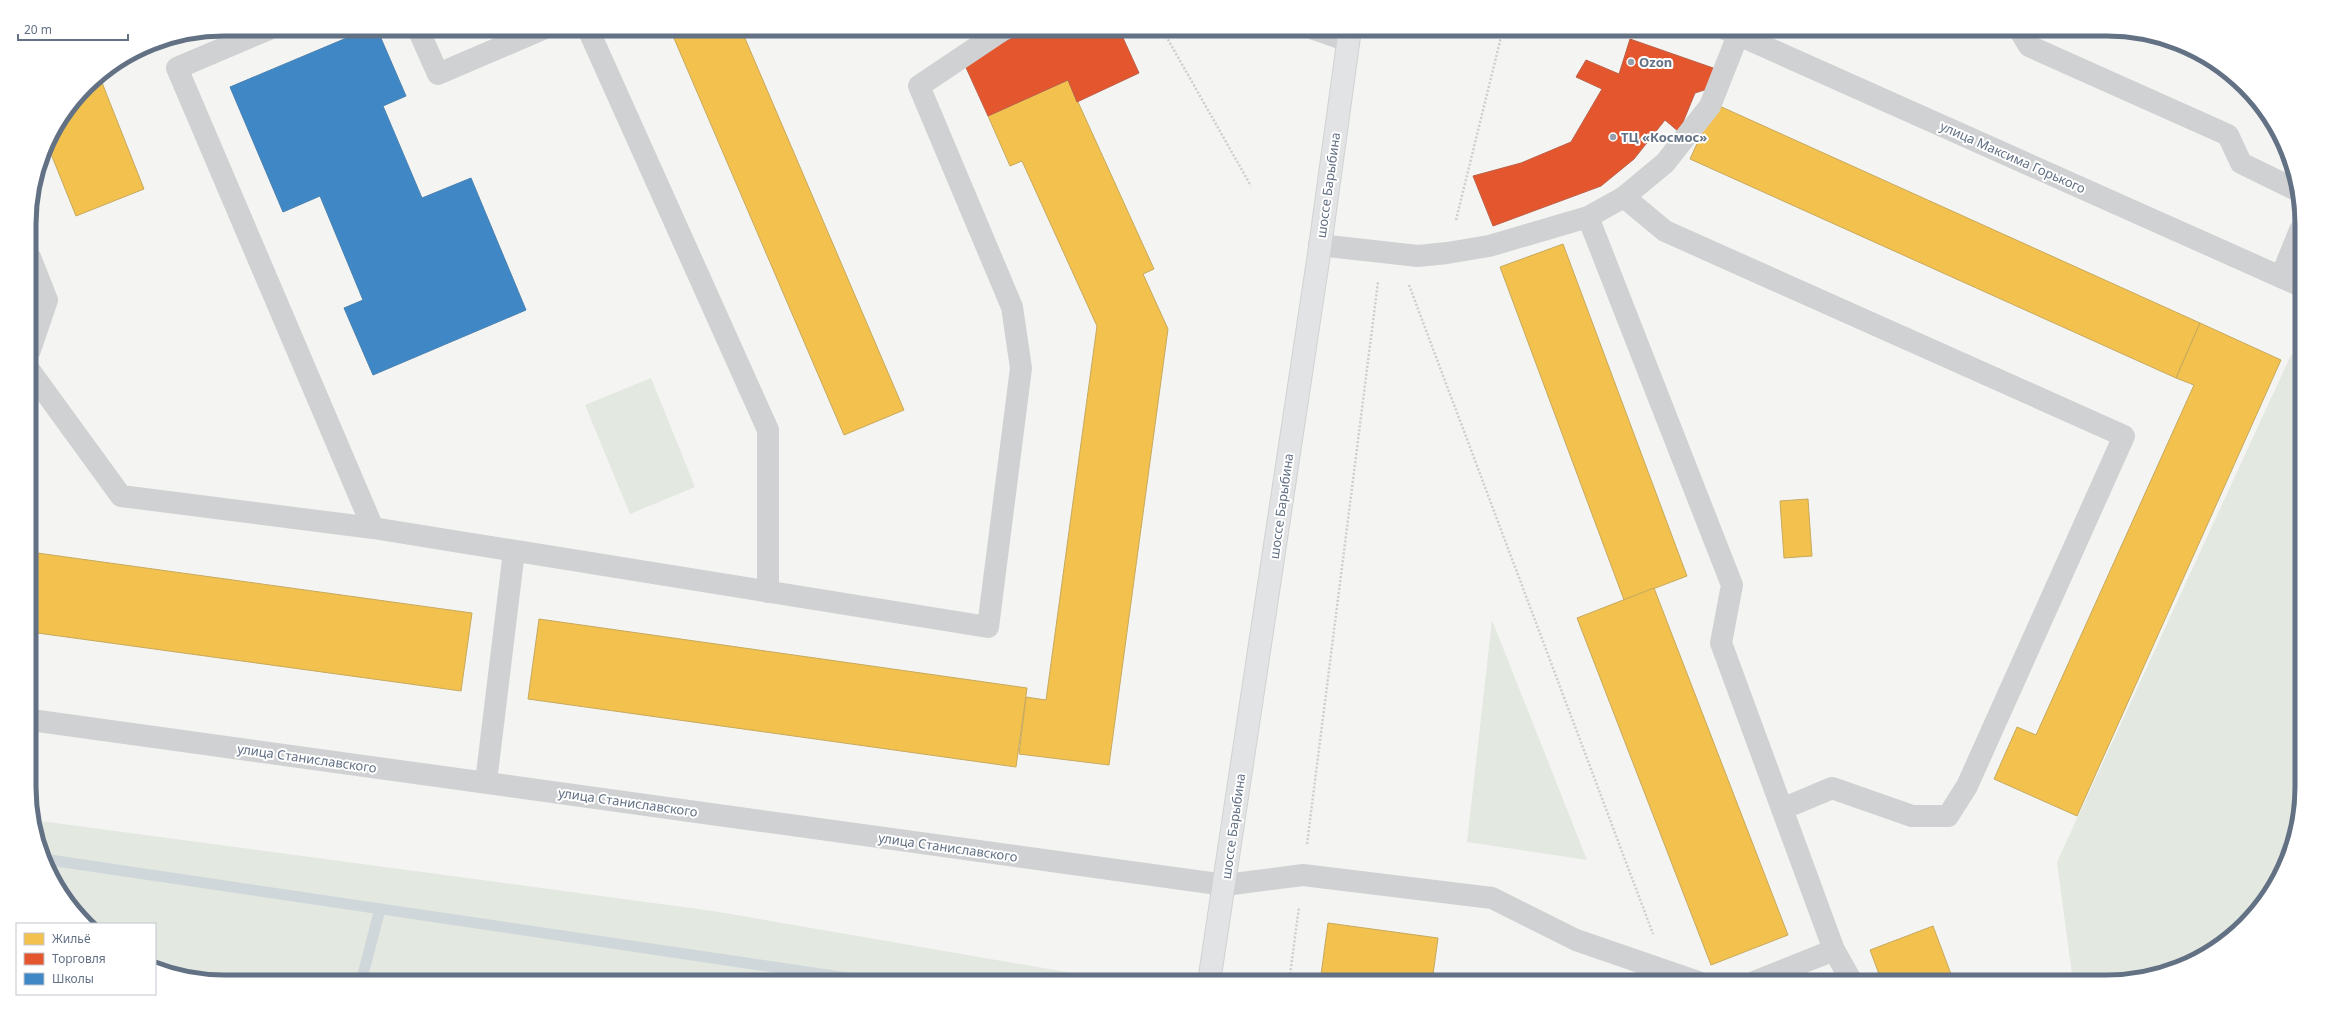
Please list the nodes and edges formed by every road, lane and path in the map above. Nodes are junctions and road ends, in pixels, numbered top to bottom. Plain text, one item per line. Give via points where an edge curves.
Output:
1 (252, 36) edge
2 (421, 36) edge
3 (527, 36) edge
4 (591, 36) edge
5 (994, 36) edge
6 (1166, 36) edge
7 (1350, 36) edge
8 (1501, 36) edge
9 (1731, 36) edge
10 (1741, 36) edge
11 (2023, 36) edge
12 (1251, 186) dead end
13 (2291, 188) edge
14 (1624, 197) junction
15 (1588, 217) junction
16 (2295, 242) edge
17 (1320, 245) junction
18 (1447, 253) junction
19 (1381, 257) junction
20 (36, 272) edge
21 (2281, 277) junction
22 (2295, 283) edge
23 (36, 332) edge
24 (36, 379) edge
25 (373, 528) junction
26 (514, 551) junction
27 (768, 592) junction
28 (36, 721) edge
29 (486, 782) junction
30 (1782, 809) junction
31 (1303, 875) junction
32 (1225, 885) junction
33 (1834, 950) junction
34 (1667, 971) junction
35 (1210, 975) edge
36 (1290, 975) edge
37 (1678, 975) edge
38 (1772, 975) edge
39 (1848, 975) edge

1 - 25 street via 177,68
2 - 3 street via 438,74
4 - 27 street via 768,430
5 - 27 street via 919,86 1012,307 1021,368 988,627
6 - 12 path
7 - 17 main road, шоссе Барыбина
8 - 18 path
9 - 14 street via 1710,106 1665,163
10 - 21 street, улица Максима Горького
11 - 13 street via 2029,46 2228,135 2241,163
14 - 15 street
14 - 30 street via 1665,231 2124,436 1967,786 1948,816 1912,816 1832,788
15 - 18 street via 1489,246
15 - 30 street via 1732,585 1721,643
16 - 21 street
17 - 19 street
17 - 32 main road, шоссе Барыбина
18 - 19 street
19 - 31 path
19 - 34 path via 1401,264
20 - 23 street via 47,300
21 - 22 street, улица Максима Горького
24 - 25 street via 121,496
25 - 26 street
26 - 27 street
26 - 29 street
28 - 29 street, улица Станиславского
29 - 32 street, улица Станиславского
30 - 33 street
31 - 32 street, улица Станиславского
31 - 34 street, улица Станиславского via 1492,898 1576,940
31 - 36 path
32 - 35 main road, шоссе Барыбина
33 - 38 street
33 - 39 street
34 - 37 street, улица Станиславского

